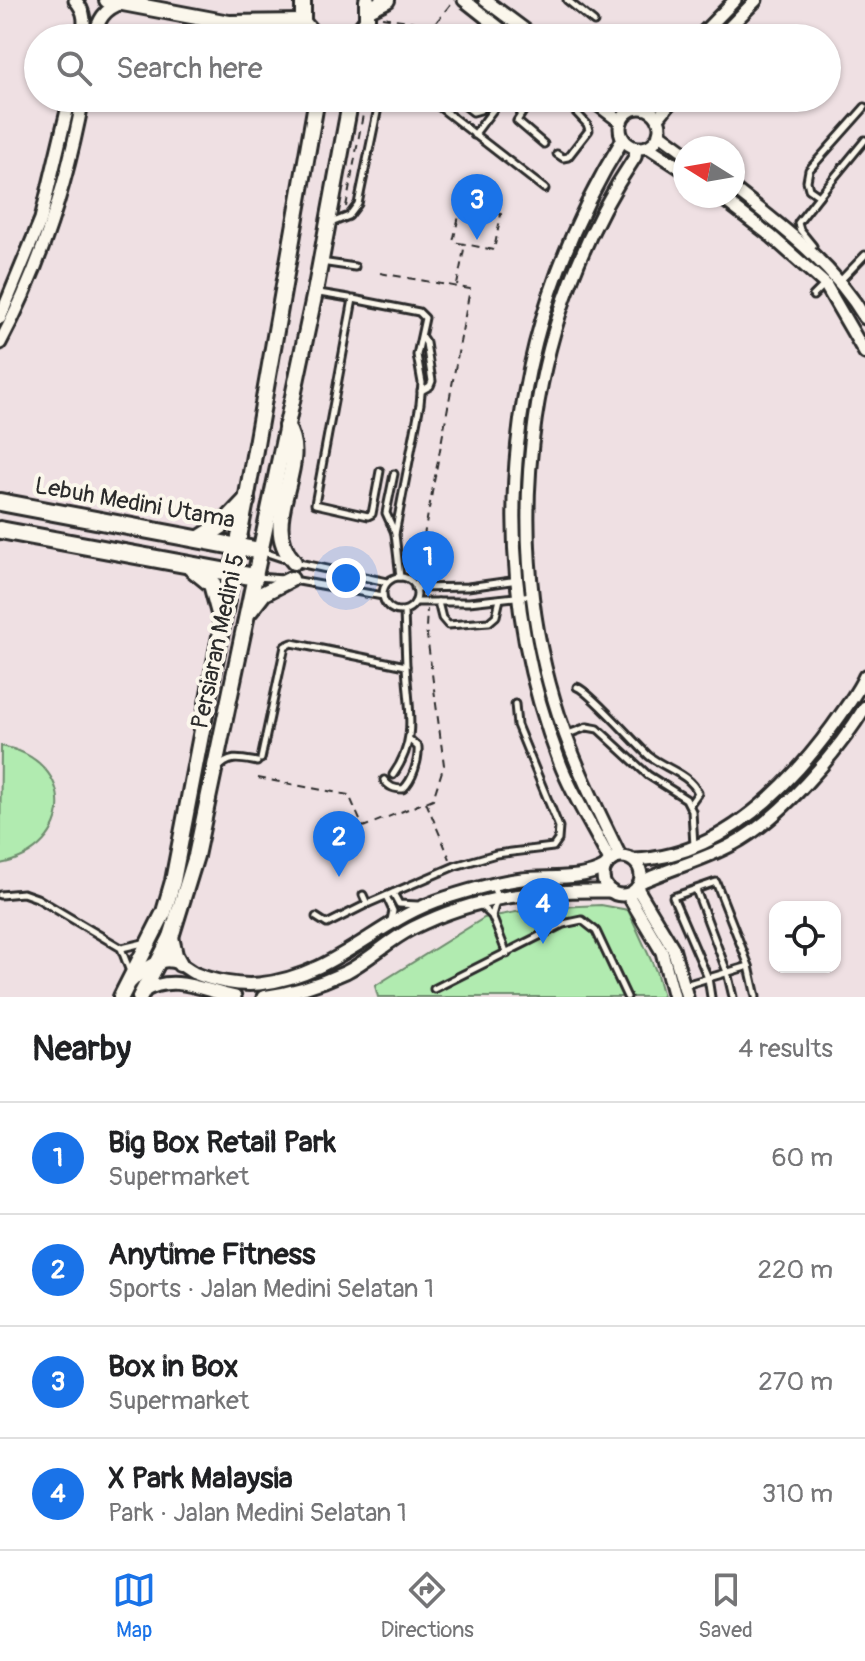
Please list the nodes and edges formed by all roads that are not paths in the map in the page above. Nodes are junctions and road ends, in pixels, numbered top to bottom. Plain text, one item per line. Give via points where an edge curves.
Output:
1 (75, 0) edge
2 (107, 0) edge
3 (303, 0) edge
4 (387, 0) edge
5 (464, 0) edge
6 (485, 0) edge
7 (567, 0) edge
8 (735, 0) edge
9 (756, 0) edge
10 (123, 3) junction
11 (366, 18) edge
12 (303, 22) joint
13 (594, 22) dead end
14 (84, 24) edge
15 (98, 24) edge
16 (494, 24) edge
17 (517, 24) edge
18 (712, 24) edge
19 (733, 24) edge
20 (865, 107) edge
21 (67, 112) edge
22 (80, 112) edge
23 (315, 112) edge
24 (348, 112) edge
25 (377, 112) edge
26 (445, 112) edge
27 (491, 112) edge
28 (523, 112) edge
29 (576, 112) edge
30 (608, 112) edge
31 (632, 112) edge
32 (651, 112) edge
33 (663, 112) edge
34 (658, 118) junction
35 (621, 122) junction
36 (659, 133) junction
37 (474, 135) junction
38 (623, 139) junction
39 (865, 140) edge
40 (673, 143) edge
41 (544, 144) dead end
42 (642, 147) junction
43 (557, 154) dead end
44 (673, 164) edge
45 (545, 189) dead end
46 (819, 196) junction
47 (745, 198) edge
48 (732, 208) edge
49 (326, 225) junction
50 (809, 251) junction
51 (865, 255) edge
52 (320, 262) junction
53 (355, 267) dead end
54 (839, 282) junction
55 (825, 284) junction
56 (315, 292) junction
57 (813, 296) dead end
58 (349, 298) dead end
59 (0, 318) edge
60 (865, 318) edge
61 (421, 337) junction
62 (0, 343) edge
63 (865, 353) edge
64 (421, 391) junction
65 (286, 425) junction
66 (380, 471) dead end
67 (394, 474) dead end
68 (246, 501) junction
69 (0, 502) edge
70 (0, 530) edge
71 (395, 534) junction
72 (200, 539) junction
73 (237, 546) junction
74 (260, 551) junction
75 (294, 562) junction
76 (191, 567) junction
77 (231, 573) junction
78 (255, 577) junction
79 (400, 577) junction
80 (291, 579) junction
81 (532, 579) junction
82 (515, 580) junction
83 (387, 582) junction
84 (468, 587) junction
85 (415, 588) junction
86 (533, 595) junction
87 (383, 596) junction
88 (517, 598) junction
89 (500, 599) junction
90 (415, 602) junction
91 (438, 602) junction
92 (469, 602) junction
93 (404, 611) junction
94 (247, 615) junction
95 (222, 621) junction
96 (406, 666) junction
97 (865, 676) edge
98 (577, 687) dead end
99 (515, 704) dead end
100 (865, 707) edge
101 (565, 735) junction
102 (410, 740) junction
103 (393, 775) dead end
104 (212, 778) junction
105 (384, 780) dead end
106 (690, 804) junction
107 (694, 847) junction
108 (634, 860) junction
109 (612, 861) junction
110 (492, 885) junction
111 (635, 888) junction
112 (696, 890) junction
113 (611, 891) junction
114 (393, 893) junction
115 (0, 895) edge
116 (363, 895) dead end
117 (386, 896) junction
118 (497, 897) junction
119 (440, 899) junction
120 (477, 902) junction
121 (367, 904) junction
122 (492, 916) junction
123 (316, 917) dead end
124 (380, 932) junction
125 (153, 937) junction
126 (171, 937) junction
127 (121, 948) junction
128 (507, 954) junction
129 (159, 961) junction
130 (180, 964) junction
131 (749, 966) junction
132 (727, 972) junction
133 (708, 978) junction
134 (130, 983) junction
135 (434, 989) dead end
136 (142, 994) edge
137 (683, 994) edge
138 (121, 997) edge
139 (235, 997) edge
140 (263, 997) edge
141 (627, 997) edge
142 (711, 997) edge
143 (733, 997) edge
144 (756, 997) edge

1 - 14 street
2 - 10 street
3 - 12 street
4 - 11 street
5 - 16 street
6 - 17 street
7 - 13 lane
8 - 18 street
9 - 19 street
10 - 12 street via 229,23
10 - 15 street via 105,11
20 - 46 lane via 809,170 809,189
21 - 59 street via 41,219
22 - 62 street via 53,223
23 - 68 street, Persiaran Medini 5
24 - 49 street, Persiaran Medini 5
25 - 49 lane via 358,204 352,213
26 - 37 lane
27 - 37 lane
28 - 41 lane via 517,121
29 - 43 lane via 589,130 568,157
30 - 35 street
31 - 35 street
32 - 34 street
33 - 34 street
34 - 36 street
35 - 38 street
36 - 40 street
36 - 42 street
37 - 45 lane
38 - 42 street
38 - 82 street via 589,199 541,320 515,466
39 - 46 lane
42 - 44 street
42 - 81 street via 604,207 556,323 531,467
46 - 50 lane via 798,223 813,246
47 - 50 street
48 - 55 street
49 - 52 street, Persiaran Medini 5
50 - 54 street
51 - 54 lane
52 - 53 lane
52 - 56 street, Persiaran Medini 5
54 - 60 street
55 - 57 lane
55 - 63 street
56 - 58 lane
56 - 65 street, Persiaran Medini 5
61 - 64 lane
61 - 64 lane via 432,381
61 - 66 lane via 422,312 353,299 314,502 368,516
64 - 71 lane
65 - 74 street, Persiaran Medini 5
65 - 75 street via 292,434 292,459 279,533 284,552
67 - 71 lane via 386,513
68 - 72 main road
68 - 73 street, Persiaran Medini 5
69 - 72 main road, Lebuh Medini Utama
70 - 76 main road, Lebuh Medini Utama
71 - 79 lane
72 - 73 main road, Lebuh Medini Utama
73 - 74 main road, Lebuh Medini Utama
73 - 77 street, Persiaran Medini 5
74 - 75 lane
74 - 78 street, Persiaran Medini 5
75 - 83 lane
76 - 77 main road, Lebuh Medini Utama
76 - 95 main road via 212,584
77 - 78 main road, Lebuh Medini Utama
77 - 95 street, Persiaran Medini 5
78 - 80 lane
78 - 94 street, Persiaran Medini 5
79 - 83 lane
79 - 85 lane
80 - 87 lane
80 - 94 street via 264,593
81 - 82 lane
81 - 86 street
82 - 84 lane
82 - 88 street
83 - 87 lane
84 - 85 lane
84 - 92 lane
85 - 90 lane
86 - 88 lane
86 - 101 street via 543,657
87 - 93 lane via 390,608
88 - 89 lane
88 - 109 street via 561,765
89 - 91 lane via 489,622 448,625
89 - 92 lane
90 - 91 lane
90 - 93 lane
91 - 92 lane
93 - 96 lane
94 - 104 street, Persiaran Medini 5
95 - 125 street, Persiaran Medini 5 via 173,881
96 - 102 lane
96 - 104 lane via 287,644 259,761 229,760
97 - 107 street via 810,757 775,792 742,821
98 - 106 lane via 586,690 652,758 691,782 698,793
99 - 114 lane via 517,725 559,827 558,840 553,847 455,866
100 - 111 street via 820,769 756,828 733,844
101 - 106 lane via 598,729 648,775
101 - 109 street
102 - 103 lane
102 - 105 lane via 419,756 408,785 396,789
104 - 126 street, Persiaran Medini 5
106 - 107 lane
107 - 108 street
108 - 109 street
108 - 111 street via 641,870
109 - 110 street via 592,874
109 - 113 street via 603,878
110 - 118 lane
110 - 119 street
111 - 113 street
111 - 137 street via 673,948
112 - 131 lane via 716,882
112 - 132 lane
112 - 133 lane via 673,897
113 - 118 street
114 - 117 lane
114 - 119 lane via 399,904 409,906
115 - 127 lane via 37,898
116 - 121 lane
117 - 121 lane
117 - 124 lane via 392,919
118 - 120 street
118 - 122 lane
119 - 124 street
120 - 122 lane
120 - 140 street via 411,929 347,971
121 - 123 lane via 327,924
122 - 128 lane
124 - 130 street via 340,958 275,982 235,984
125 - 127 lane
125 - 134 street, Persiaran Medini 5
126 - 129 street, Persiaran Medini 5
126 - 130 street
127 - 134 lane
128 - 135 lane
128 - 141 lane via 563,924 582,920 596,931
129 - 130 street
129 - 134 street
129 - 136 street, Persiaran Medini 5
131 - 132 lane
131 - 144 lane
132 - 133 lane
132 - 143 lane
133 - 137 lane
133 - 142 lane
134 - 138 street, Persiaran Medini 5
136 - 139 street via 162,982 175,982

